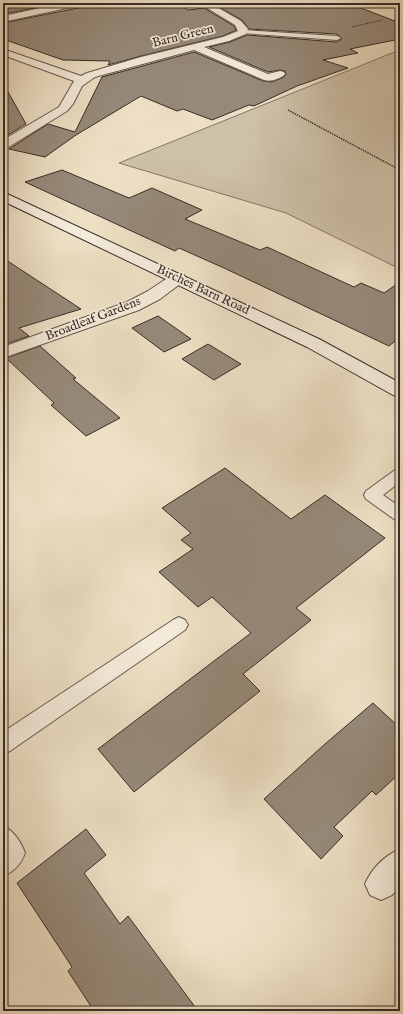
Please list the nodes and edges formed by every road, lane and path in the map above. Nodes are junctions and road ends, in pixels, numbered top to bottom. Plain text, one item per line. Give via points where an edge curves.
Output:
1 (76, 3) edge
2 (203, 3) edge
3 (390, 3) edge
4 (63, 4) edge
5 (400, 6) edge
6 (3, 19) edge
7 (385, 20) dead end
8 (243, 32) junction
9 (312, 36) junction
10 (337, 38) dead end
11 (195, 47) junction
12 (3, 52) edge
13 (280, 74) dead end
14 (268, 78) junction
15 (81, 80) junction
16 (256, 82) dead end
17 (288, 110) dead end
18 (3, 145) edge
19 (400, 170) edge
20 (3, 196) edge
21 (178, 278) junction
22 (3, 353) edge
23 (400, 391) edge
24 (400, 474) edge
25 (400, 515) edge
26 (179, 625) dead end
27 (3, 744) edge
28 (3, 837) edge
29 (3, 865) edge

1 - 4 street
2 - 8 street, Barn Green via 238,23
3 - 5 street
4 - 6 street
7 - 9 path
8 - 9 lane
8 - 11 street, Barn Green
9 - 10 lane
11 - 14 street
11 - 15 street, Barn Green via 104,71
12 - 15 street
13 - 14 street
14 - 16 street
15 - 18 street via 76,84 63,109
17 - 19 path
20 - 21 street, Birches Barn Road
21 - 22 street, Broadleaf Gardens via 133,306
21 - 23 street, Birches Barn Road via 313,343
24 - 25 lane via 372,495
26 - 27 lane
28 - 29 lane via 14,853

